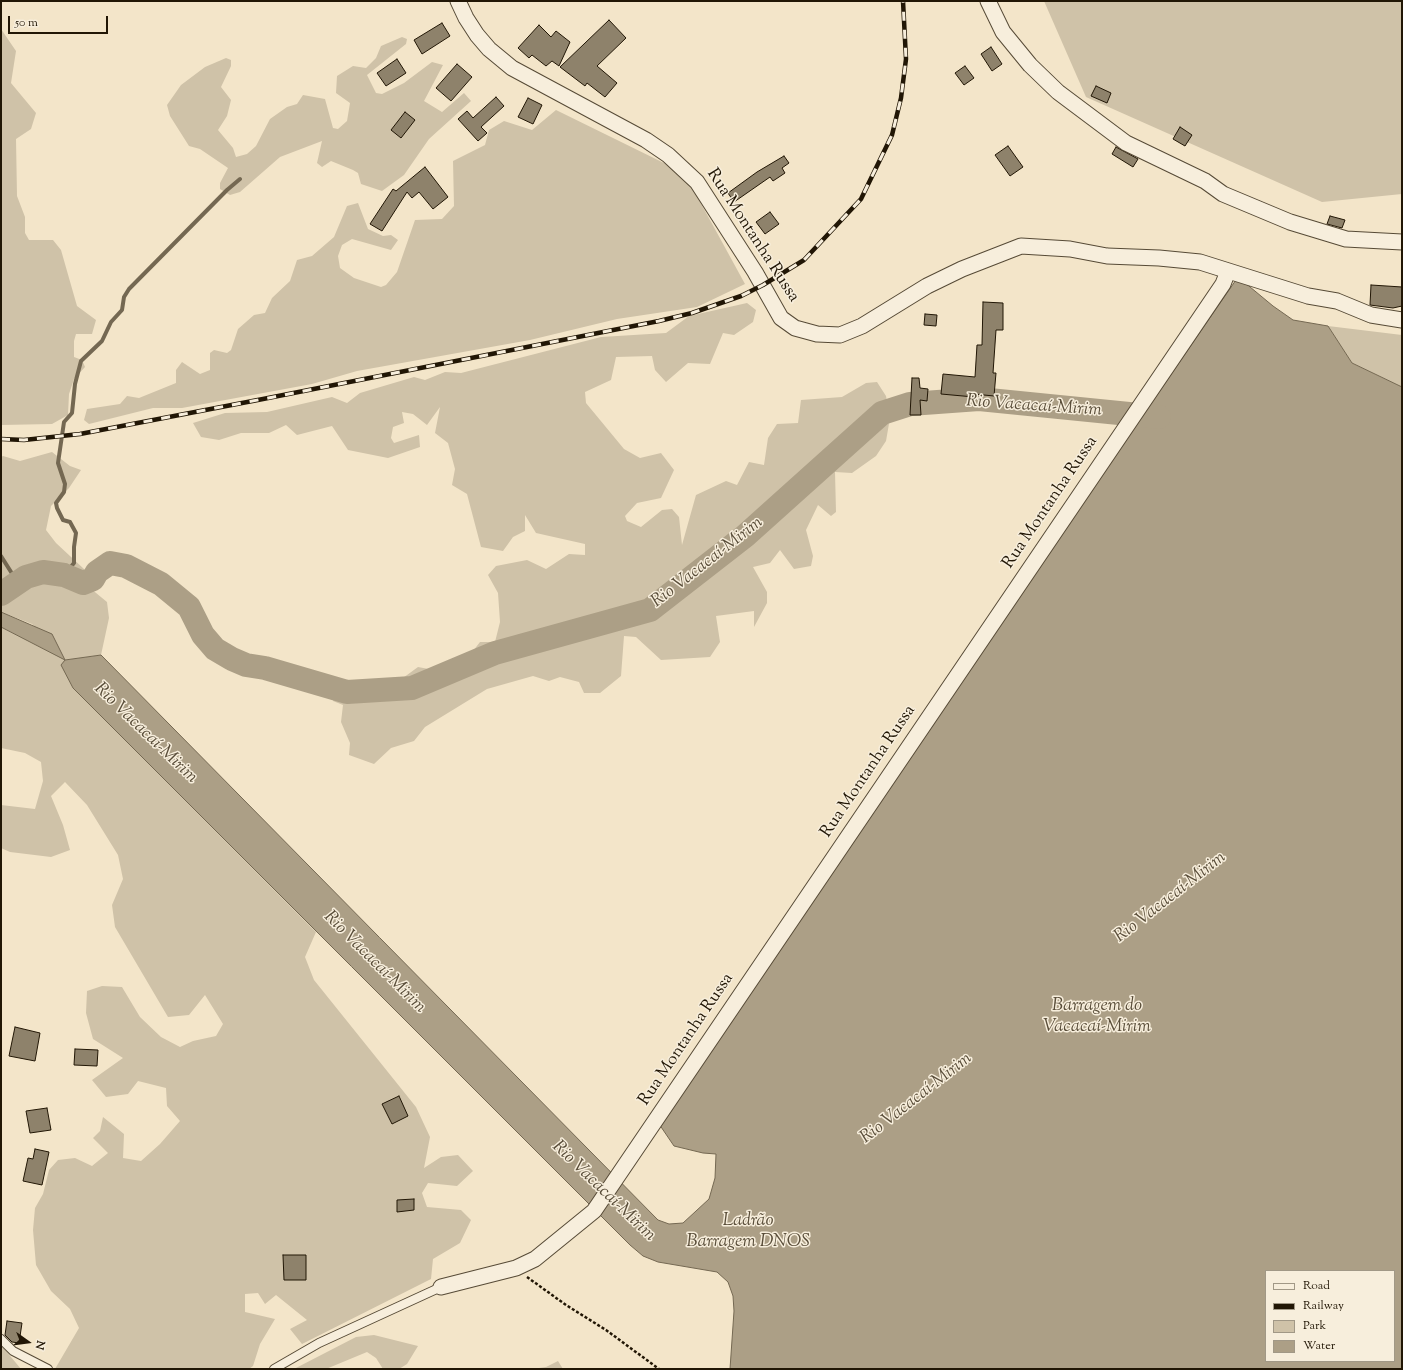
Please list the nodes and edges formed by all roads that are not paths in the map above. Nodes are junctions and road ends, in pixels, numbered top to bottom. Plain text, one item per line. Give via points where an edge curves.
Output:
1 (458, 1) edge
2 (988, 1) edge
3 (1402, 242) edge
4 (1228, 271) junction
5 (1402, 320) edge
6 (441, 1287) joint
7 (1, 1339) edge
8 (48, 1369) edge
9 (274, 1369) edge

1 - 4 street, Rua Montanha Russa via 477,35 512,68 646,140 668,155 697,182 755,272 781,318 794,328 817,334 840,335 862,326 927,286 1021,246 1070,249 1107,256 1194,262
2 - 3 street via 1003,32 1030,66 1058,92 1126,143 1205,182 1223,194 1290,222 1346,239
4 - 5 street via 1308,296 1336,301 1371,314
4 - 6 street, Rua Montanha Russa via 1224,284 594,1211 544,1254 516,1268
6 - 9 lane via 319,1343
7 - 8 lane via 13,1351

